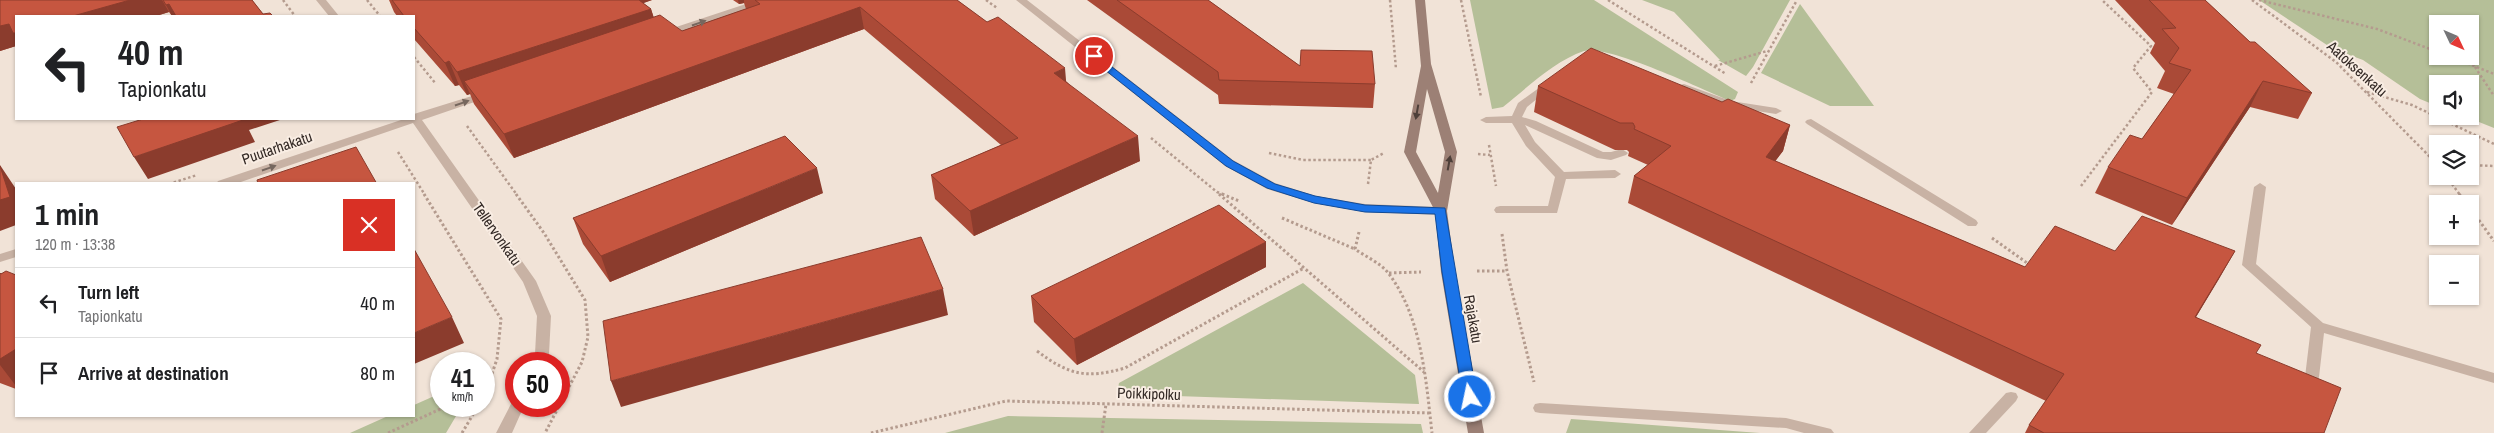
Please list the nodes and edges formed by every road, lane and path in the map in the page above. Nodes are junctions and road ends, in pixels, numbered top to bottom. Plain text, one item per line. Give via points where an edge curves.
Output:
1 (283, 0) edge
2 (320, 0) edge
3 (367, 0) edge
4 (768, 0) edge
5 (1021, 0) edge
6 (1390, 0) edge
7 (1420, 0) edge
8 (1608, 0) edge
9 (1797, 0) edge
10 (2102, 0) edge
11 (2252, 0) edge
12 (2259, 0) edge
13 (294, 15) edge
14 (333, 15) edge
15 (379, 15) edge
16 (657, 37) edge
17 (2429, 49) edge
18 (1767, 51) junction
19 (1426, 64) junction
20 (1714, 66) junction
21 (2475, 66) joint
22 (1395, 73) dead end
23 (2494, 74) edge
24 (1561, 75) edge
25 (1733, 78) dead end
26 (1676, 84) edge
27 (500, 90) edge
28 (2367, 92) junction
29 (2494, 96) edge
30 (1776, 111) joint
31 (415, 118) edge
32 (1516, 119) junction
33 (409, 120) edge
34 (1486, 120) dead end
35 (1811, 122) dead end
36 (373, 133) junction
37 (2494, 144) edge
38 (1387, 151) dead end
39 (1265, 152) dead end
40 (1622, 153) dead end
41 (2429, 155) edge
42 (1371, 160) junction
43 (2479, 165) edge
44 (2494, 166) edge
45 (1615, 174) dead end
46 (1560, 176) junction
47 (228, 182) edge
48 (2081, 186) dead end
49 (2260, 187) dead end
50 (1217, 192) dead end
51 (1365, 208) junction
52 (1500, 210) dead end
53 (1441, 211) junction
54 (2479, 220) edge
55 (1972, 223) dead end
56 (1992, 238) dead end
57 (2494, 241) edge
58 (15, 253) edge
59 (0, 258) edge
60 (1304, 268) junction
61 (2037, 270) edge
62 (2318, 326) junction
63 (1037, 351) dead end
64 (542, 352) edge
65 (495, 367) edge
66 (1425, 372) junction
67 (2312, 377) edge
68 (2494, 378) edge
69 (2011, 397) dead end
70 (1106, 404) junction
71 (1540, 408) dead end
72 (1430, 413) junction
73 (430, 414) edge
74 (471, 417) edge
75 (512, 417) edge
76 (553, 417) edge
77 (388, 433) edge
78 (462, 433) edge
79 (504, 433) edge
80 (545, 433) edge
81 (871, 433) edge
82 (1102, 433) edge
83 (1432, 433) edge
84 (1476, 433) edge
85 (1826, 433) edge
86 (1977, 433) edge

1 - 13 path
2 - 14 street
3 - 15 path
16 -> 4 street
5 - 51 street via 1229,163 1271,186 1314,199
6 - 22 path
7 - 19 main road, Rajakatu
8 - 20 path
9 - 18 path
10 - 48 path via 2151,46 2133,68 2152,92
11 - 28 path, Aatoksenkatu via 2336,62
12 - 17 path via 2377,29
18 - 20 path
18 - 30 path via 1749,88
53 -> 19 main road, Rajakatu via 1451,152
19 -> 53 main road, Rajakatu via 1410,152
20 - 25 path
21 - 23 path
21 - 29 path
24 - 32 street via 1522,105
26 - 30 street via 1729,104
31 -> 27 street, Puutarhakatu
28 - 37 path via 2412,105
28 - 41 path, Aatoksenkatu
31 - 64 street, Tellervonkatu via 529,281 544,316
32 - 34 street
32 - 40 street via 1532,123 1601,155
32 - 46 street via 1530,144
33 - 36 street, Puutarhakatu
35 - 55 street
47 -> 36 street, Puutarhakatu
36 - 65 path via 383,148 400,154 501,319 502,333
38 - 42 path
39 - 42 path via 1303,160
42 - 51 path
43 - 44 path
45 - 46 street
46 - 52 street via 1553,210
49 - 62 street via 2249,265
50 - 60 path
51 - 53 street
51 - 66 path via 1355,249 1389,273 1408,310
53 - 84 main road, Rajakatu via 1448,272
54 - 57 path
56 - 61 path
58 - 59 street
60 - 63 path via 1117,371 1101,376 1061,370
60 - 66 path
62 - 67 street
62 - 68 street
66 - 72 path
69 - 86 street
70 - 72 path, Poikkipolku
70 - 81 path, Poikkipolku via 1006,401
70 - 82 path
71 - 85 street via 1786,423
72 - 83 path
73 - 77 path
74 - 78 path
75 - 79 street
76 - 80 path

